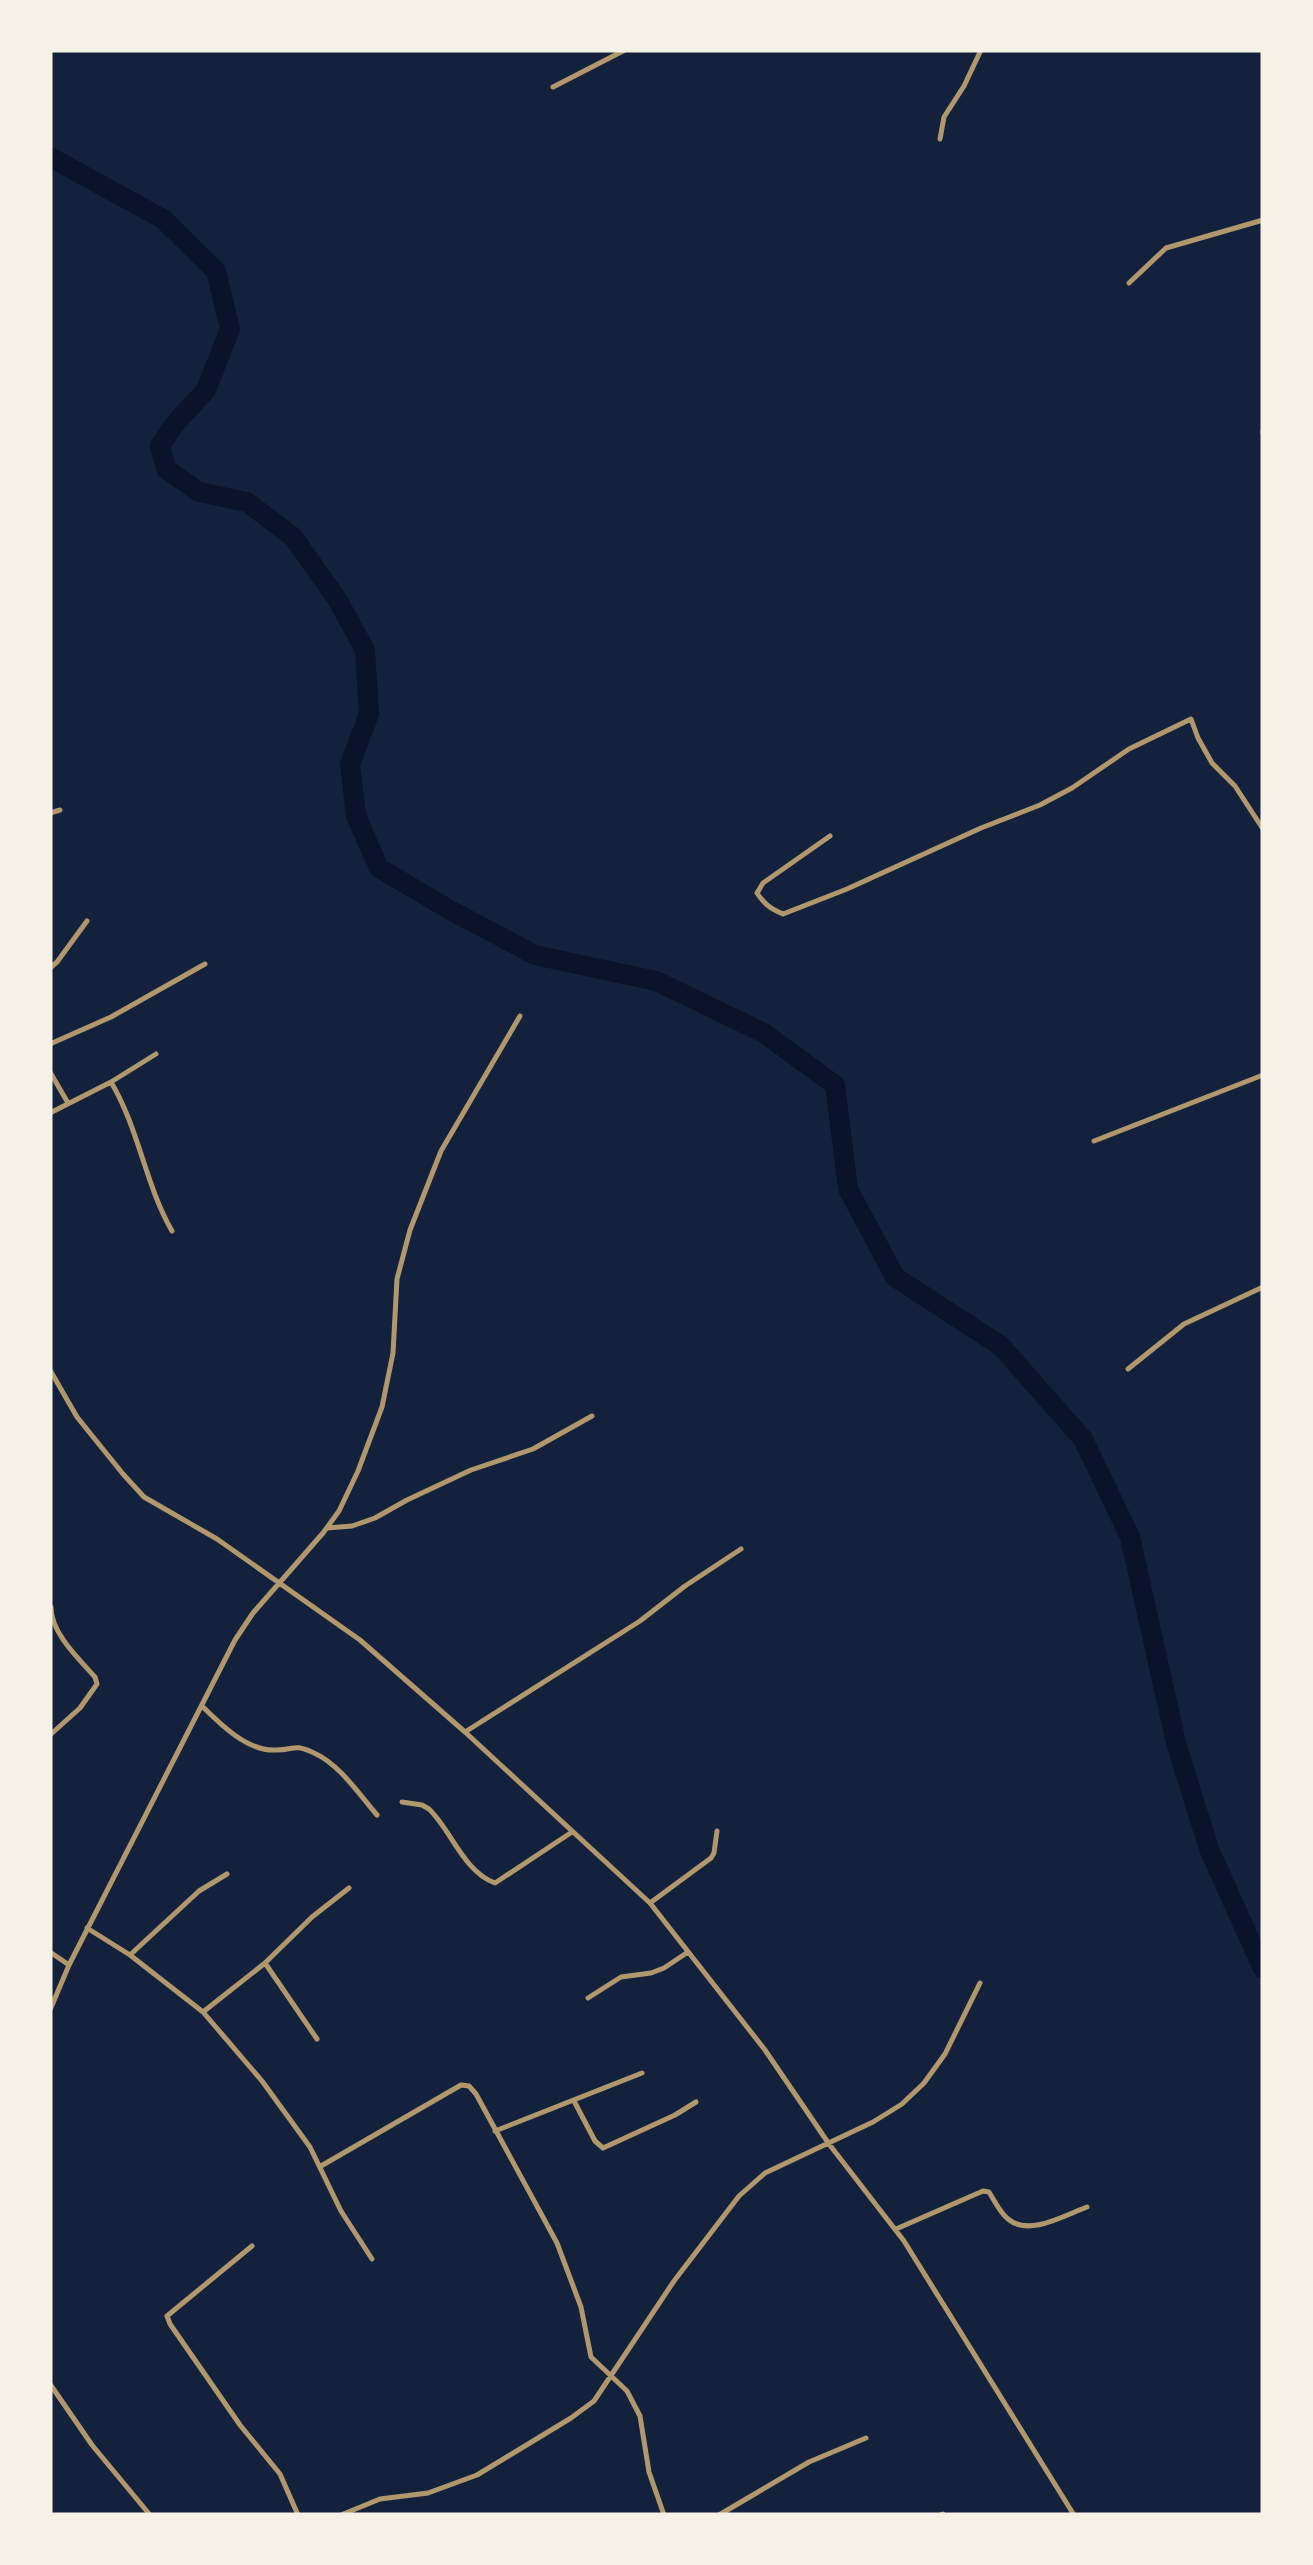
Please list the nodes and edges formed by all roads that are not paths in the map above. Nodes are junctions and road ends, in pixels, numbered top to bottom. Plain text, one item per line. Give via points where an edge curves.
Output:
1 (626, 50) edge
2 (981, 50) edge
3 (553, 87) dead end
4 (940, 139) dead end
5 (1263, 220) edge
6 (1129, 283) dead end
7 (60, 810) dead end
8 (50, 813) edge
9 (1263, 830) edge
10 (830, 836) dead end
11 (88, 921) dead end
12 (205, 964) dead end
13 (50, 968) edge
14 (520, 1016) dead end
15 (50, 1044) edge
16 (156, 1054) dead end
17 (50, 1072) edge
18 (1263, 1074) edge
19 (111, 1082) junction
20 (68, 1102) junction
21 (50, 1114) edge
22 (1094, 1141) dead end
23 (172, 1231) dead end
24 (1263, 1287) edge
25 (50, 1370) edge
26 (1128, 1370) dead end
27 (592, 1416) dead end
28 (327, 1528) junction
29 (741, 1550) dead end
30 (279, 1584) junction
31 (50, 1606) edge
32 (202, 1706) junction
33 (465, 1732) junction
34 (50, 1735) edge
35 (402, 1802) dead end
36 (377, 1815) dead end
37 (572, 1832) junction
38 (717, 1832) dead end
39 (226, 1874) dead end
40 (348, 1888) dead end
41 (650, 1903) junction
42 (87, 1928) junction
43 (50, 1952) edge
44 (688, 1952) junction
45 (130, 1955) junction
46 (264, 1963) junction
47 (69, 1965) junction
48 (980, 1983) dead end
49 (588, 1998) dead end
50 (50, 2010) edge
51 (203, 2012) junction
52 (317, 2039) dead end
53 (642, 2074) dead end
54 (574, 2100) junction
55 (696, 2102) dead end
56 (495, 2131) junction
57 (829, 2144) junction
58 (321, 2166) junction
59 (1087, 2207) dead end
60 (896, 2229) junction
61 (252, 2246) dead end
62 (372, 2260) dead end
63 (610, 2378) junction
64 (50, 2384) edge
65 (866, 2438) dead end
66 (150, 2515) edge
67 (298, 2515) edge
68 (342, 2515) edge
69 (664, 2515) edge
70 (718, 2515) edge
71 (1074, 2515) edge

1 - 3 street
2 - 4 street via 944,117
5 - 6 street via 1166,248
7 - 8 street
9 - 10 street via 1212,763 1191,719 1129,748 1040,805 848,889 783,914 762,901 757,893 764,883
11 - 13 street
12 - 15 street
14 - 28 street via 442,1152 410,1230 382,1406
16 - 19 street
17 - 20 street
18 - 22 street
19 - 20 street
19 - 23 street
20 - 21 street
24 - 26 street via 1184,1324
25 - 30 street via 77,1417 144,1496
27 - 28 street via 375,1518
28 - 30 street
29 - 33 street
30 - 32 street via 235,1640
30 - 33 street via 360,1640
31 - 34 street via 56,1628 97,1684
32 - 36 street via 258,1748 300,1747 320,1756
32 - 42 street
33 - 37 street
35 - 37 street via 428,1809 468,1861 495,1883
37 - 41 street
38 - 41 street via 714,1854
39 - 45 street via 198,1891
40 - 46 street
41 - 44 street
42 - 45 street
42 - 47 street
43 - 47 street
44 - 49 street via 651,1973 621,1977
44 - 57 street
45 - 51 street
46 - 51 street
46 - 52 street
47 - 50 street
48 - 57 street via 924,2083 902,2104
51 - 58 street
53 - 54 street
54 - 55 street via 604,2148
54 - 56 street
56 - 58 street via 476,2094 460,2085
56 - 63 street via 557,2243 581,2307 590,2357
57 - 60 street
57 - 63 street via 765,2174 739,2196
58 - 62 street
59 - 60 street via 1026,2226 1007,2219 983,2191
60 - 71 street
61 - 67 street via 167,2316 280,2474
63 - 68 street via 572,2418 477,2476
63 - 69 street via 627,2390 640,2416
64 - 66 street
65 - 70 street via 809,2462

